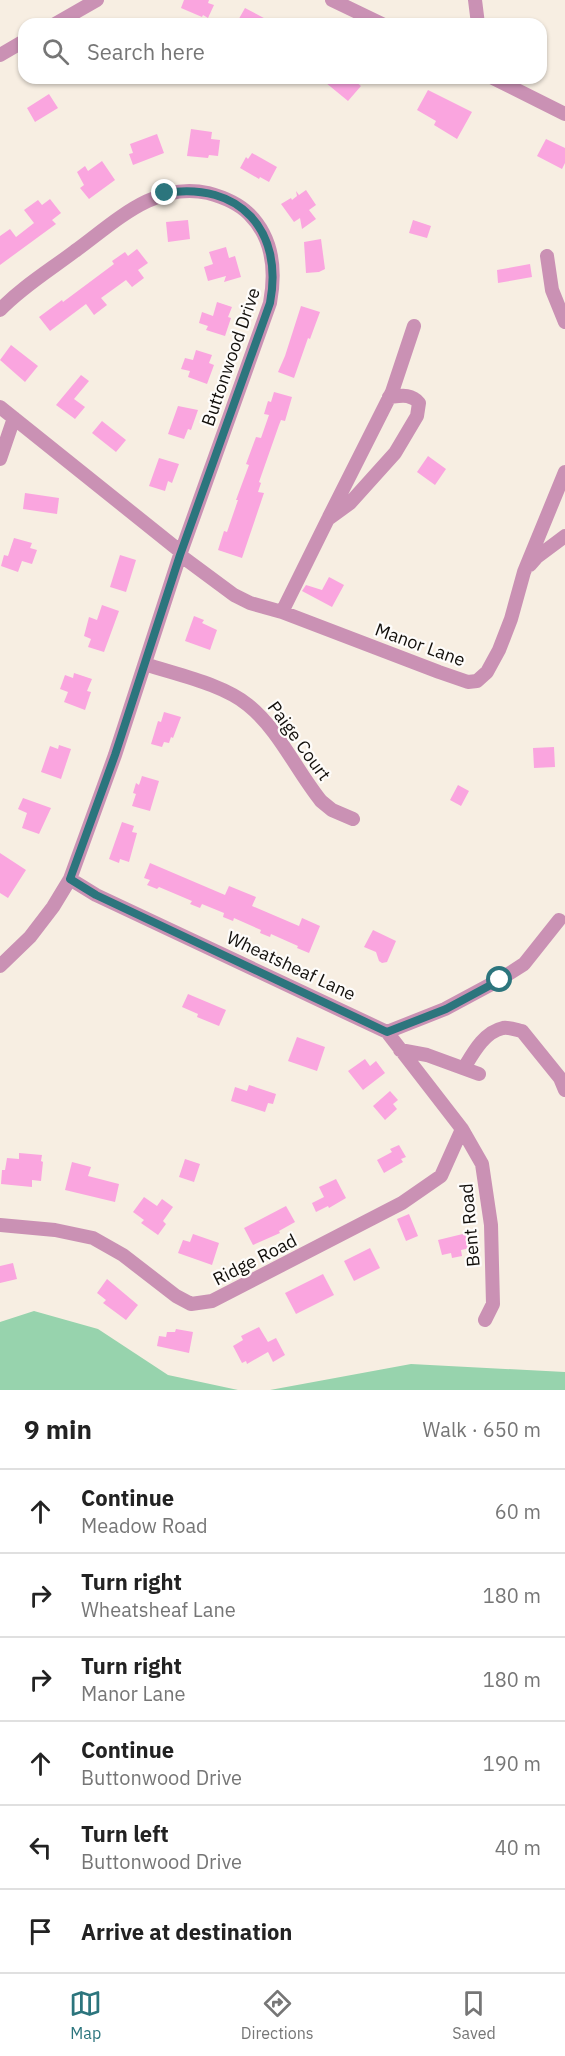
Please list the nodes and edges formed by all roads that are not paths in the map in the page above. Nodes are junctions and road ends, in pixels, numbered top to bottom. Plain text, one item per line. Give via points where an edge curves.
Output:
1 (97, 0) edge
2 (332, 0) edge
3 (475, 0) edge
4 (66, 18) edge
5 (370, 18) edge
6 (477, 18) edge
7 (18, 44) edge
8 (0, 55) edge
9 (505, 84) edge
10 (565, 114) edge
11 (547, 256) dead end
12 (0, 310) edge
13 (565, 322) edge
14 (414, 326) dead end
15 (389, 397) junction
16 (0, 407) edge
17 (14, 418) junction
18 (0, 459) edge
19 (565, 472) edge
20 (328, 519) junction
21 (565, 536) edge
22 (181, 553) junction
23 (524, 572) junction
24 (282, 612) junction
25 (145, 664) junction
26 (353, 819) dead end
27 (70, 879) junction
28 (559, 920) dead end
29 (0, 966) edge
30 (387, 1032) junction
31 (400, 1050) junction
32 (464, 1068) junction
33 (479, 1074) dead end
34 (565, 1090) edge
35 (462, 1130) junction
36 (0, 1225) edge
37 (485, 1320) dead end

1 - 4 street
2 - 5 street
3 - 6 street
7 - 8 street
9 - 10 street
11 - 13 street via 552,290
12 - 22 street, Buttonwood Drive via 140,204 165,193 182,190 217,195 244,210 260,228 274,270 270,303
14 - 15 street
15 - 20 street
15 - 20 street via 404,395 415,399 419,402 417,416 406,438 367,487
16 - 17 street, Manor Lane
17 - 18 street
17 - 22 street, Manor Lane
19 - 23 street, Manor Lane
20 - 24 street
21 - 23 street
22 - 24 street, Manor Lane via 234,595
22 - 25 street
23 - 24 street, Manor Lane via 499,650 477,681 440,672
25 - 26 street, Paige Court via 219,689 245,703 265,722 321,801
25 - 27 street
27 - 29 street via 30,937
27 - 30 street, Wheatsheaf Lane via 96,895
28 - 30 street via 524,964 500,980 446,1009
30 - 31 street, Wheatsheaf Lane
31 - 32 street
31 - 35 street, Wheatsheaf Lane
32 - 33 street
32 - 34 street via 489,1034 504,1028 522,1031 560,1078
35 - 36 street, Ridge Road via 441,1176 402,1203 206,1303 191,1304 176,1296 123,1255 93,1238
35 - 37 street, Bent Road via 482,1164 491,1225 493,1304

